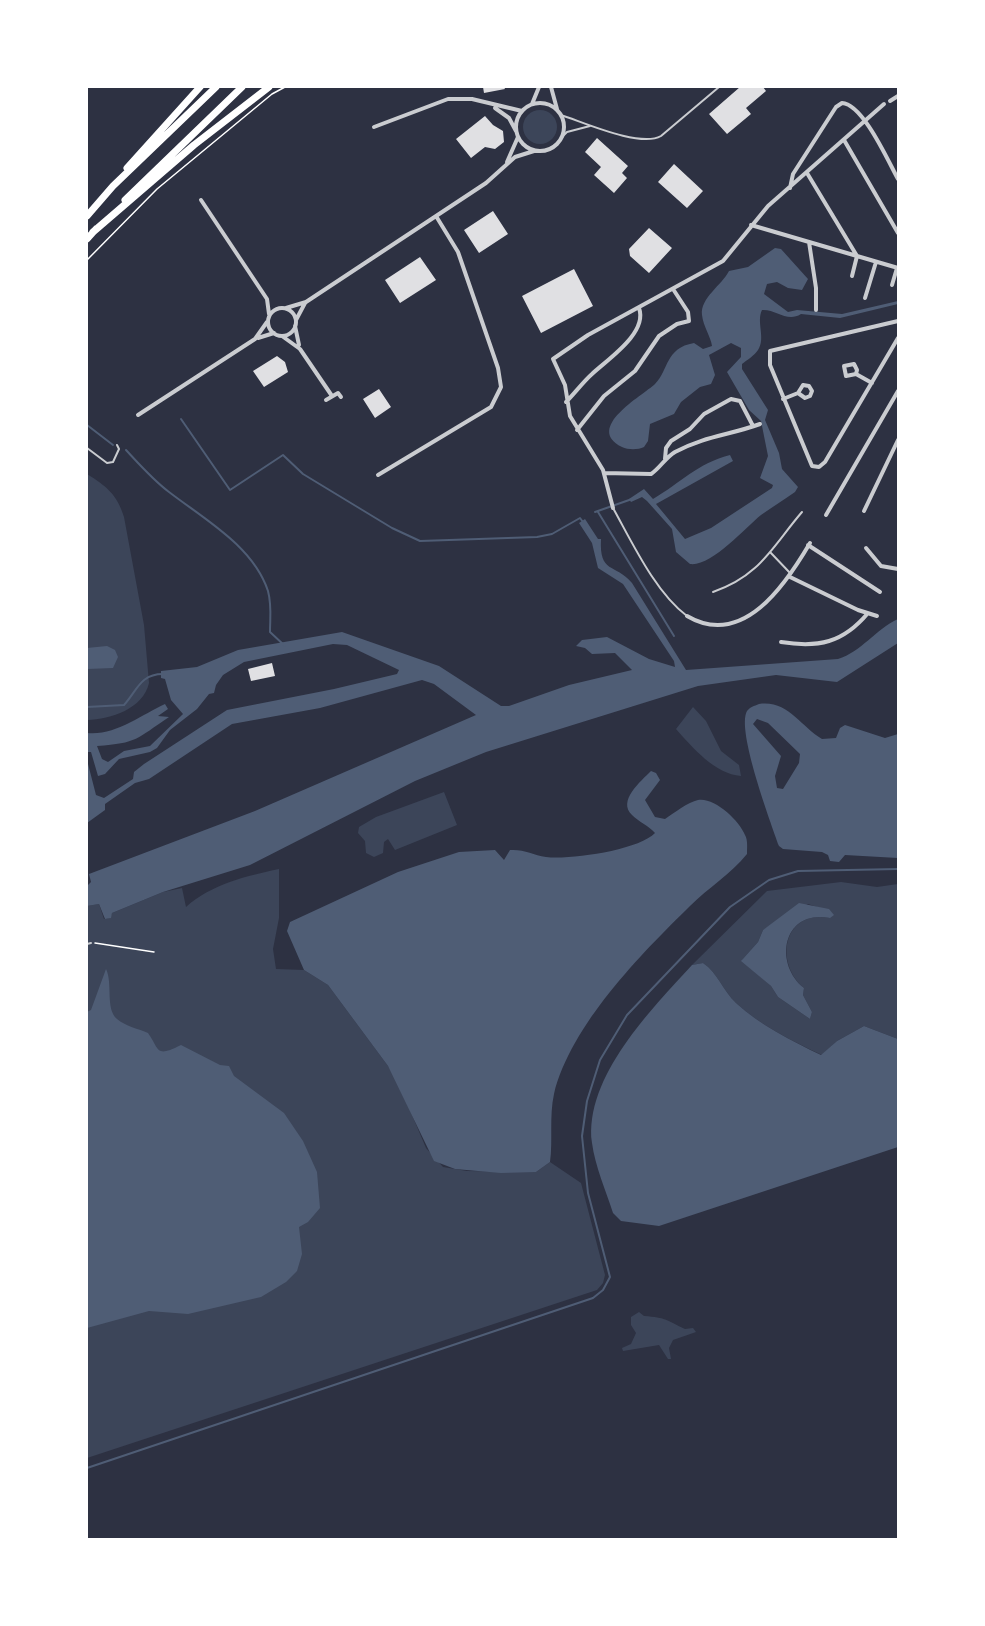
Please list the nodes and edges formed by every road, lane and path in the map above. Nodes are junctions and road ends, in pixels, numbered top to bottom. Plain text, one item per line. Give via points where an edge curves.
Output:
1 (200, 87) edge
2 (216, 87) edge
3 (242, 87) edge
4 (269, 87) edge
5 (285, 87) edge
6 (539, 87) edge
7 (550, 87) edge
8 (719, 87) edge
9 (898, 96) edge
10 (890, 101) dead end
11 (884, 104) dead end
12 (532, 105) junction
13 (493, 106) junction
14 (522, 111) junction
15 (559, 113) junction
16 (865, 121) junction
17 (590, 126) junction
18 (374, 127) dead end
19 (516, 132) junction
20 (518, 137) junction
21 (561, 138) junction
22 (843, 140) junction
23 (534, 151) junction
24 (506, 165) junction
25 (807, 173) junction
26 (898, 179) edge
27 (113, 186) junction
28 (790, 188) junction
29 (201, 200) dead end
30 (87, 216) edge
31 (436, 216) junction
32 (751, 225) junction
33 (93, 232) junction
34 (898, 233) edge
35 (87, 239) edge
36 (808, 242) junction
37 (856, 256) junction
38 (87, 260) edge
39 (876, 262) junction
40 (897, 268) edge
41 (852, 276) dead end
42 (892, 285) dead end
43 (673, 289) junction
44 (865, 298) dead end
45 (267, 299) junction
46 (306, 303) junction
47 (283, 308) junction
48 (639, 308) junction
49 (816, 310) dead end
50 (269, 314) junction
51 (898, 321) edge
52 (267, 322) junction
53 (296, 323) junction
54 (274, 333) junction
55 (282, 336) junction
56 (898, 338) edge
57 (255, 339) junction
58 (300, 349) junction
59 (856, 374) dead end
60 (872, 383) junction
61 (898, 391) edge
62 (798, 393) dead end
63 (332, 396) junction
64 (341, 398) dead end
65 (783, 399) junction
66 (326, 400) dead end
67 (566, 402) junction
68 (138, 415) dead end
69 (760, 424) dead end
70 (753, 426) junction
71 (577, 430) junction
72 (898, 440) edge
73 (117, 445) dead end
74 (87, 448) edge
75 (664, 460) junction
76 (604, 473) junction
77 (378, 475) dead end
78 (613, 508) joint
79 (802, 512) dead end
80 (864, 512) dead end
81 (826, 515) dead end
82 (866, 548) dead end
83 (770, 552) junction
84 (898, 569) edge
85 (791, 576) junction
86 (713, 591) dead end
87 (880, 591) dead end
88 (868, 613) junction
89 (687, 616) joint
90 (877, 616) dead end
91 (781, 642) dead end
92 (91, 943) joint
93 (87, 944) edge
94 (154, 952) dead end

1 - 27 highway
2 - 27 highway
3 - 33 highway
4 - 33 highway via 202,138
5 - 38 path via 157,189
6 - 12 street
7 - 15 street
8 - 17 lane via 653,140
9 - 10 street
11 - 16 street
12 - 14 street
12 - 15 street via 543,104
13 - 14 street
13 - 18 street via 472,99 448,99
13 - 19 street via 508,118
14 - 19 street
15 - 17 lane
15 - 21 street via 564,126
16 - 22 street
16 - 26 street
16 - 28 street via 851,105 839,104 793,174
17 - 21 lane via 567,132
19 - 20 street
20 - 23 street
20 - 24 street
21 - 23 street via 548,150
22 - 25 street
22 - 34 street
23 - 24 street
24 - 31 street
25 - 28 street
25 - 37 street
27 - 30 highway
28 - 32 street
29 - 45 street
31 - 46 street
31 - 77 street via 458,252 501,387 491,407
32 - 36 street
32 - 43 street via 723,261
33 - 35 highway
36 - 37 street
36 - 49 street
37 - 39 street
37 - 41 street
39 - 40 street
39 - 44 street
40 - 42 street
43 - 48 street
43 - 71 street via 688,312 688,321 659,336 635,371 603,396
45 - 47 street
45 - 50 street
46 - 47 street
46 - 53 street
47 - 50 street
47 - 53 street via 292,312
48 - 67 street via 640,320 620,352
48 - 67 street via 553,359 565,384
50 - 52 street
51 - 65 street via 773,349 768,358
52 - 54 street
52 - 57 street
53 - 55 street via 291,332
53 - 58 street
54 - 55 street
54 - 57 street
55 - 58 street
56 - 60 street
57 - 68 street
58 - 63 street
59 - 60 street
60 - 65 street via 819,466 808,463
61 - 81 street
62 - 65 street
63 - 64 street via 338,393
63 - 66 street
67 - 71 street
69 - 70 street
70 - 75 street via 714,435
70 - 75 street via 740,401 731,399 704,414 671,441
71 - 76 street
72 - 80 street
73 - 74 lane via 113,462 107,463
75 - 76 street via 651,474
76 - 78 street
78 - 89 lane via 664,591
79 - 83 lane
82 - 84 street via 881,566
83 - 85 lane
83 - 86 lane via 747,577
85 - 87 street via 809,544
85 - 88 street
85 - 89 street via 765,604 730,624 714,625
88 - 90 street
88 - 91 street via 857,626 824,644
92 - 93 lane
92 - 94 path

